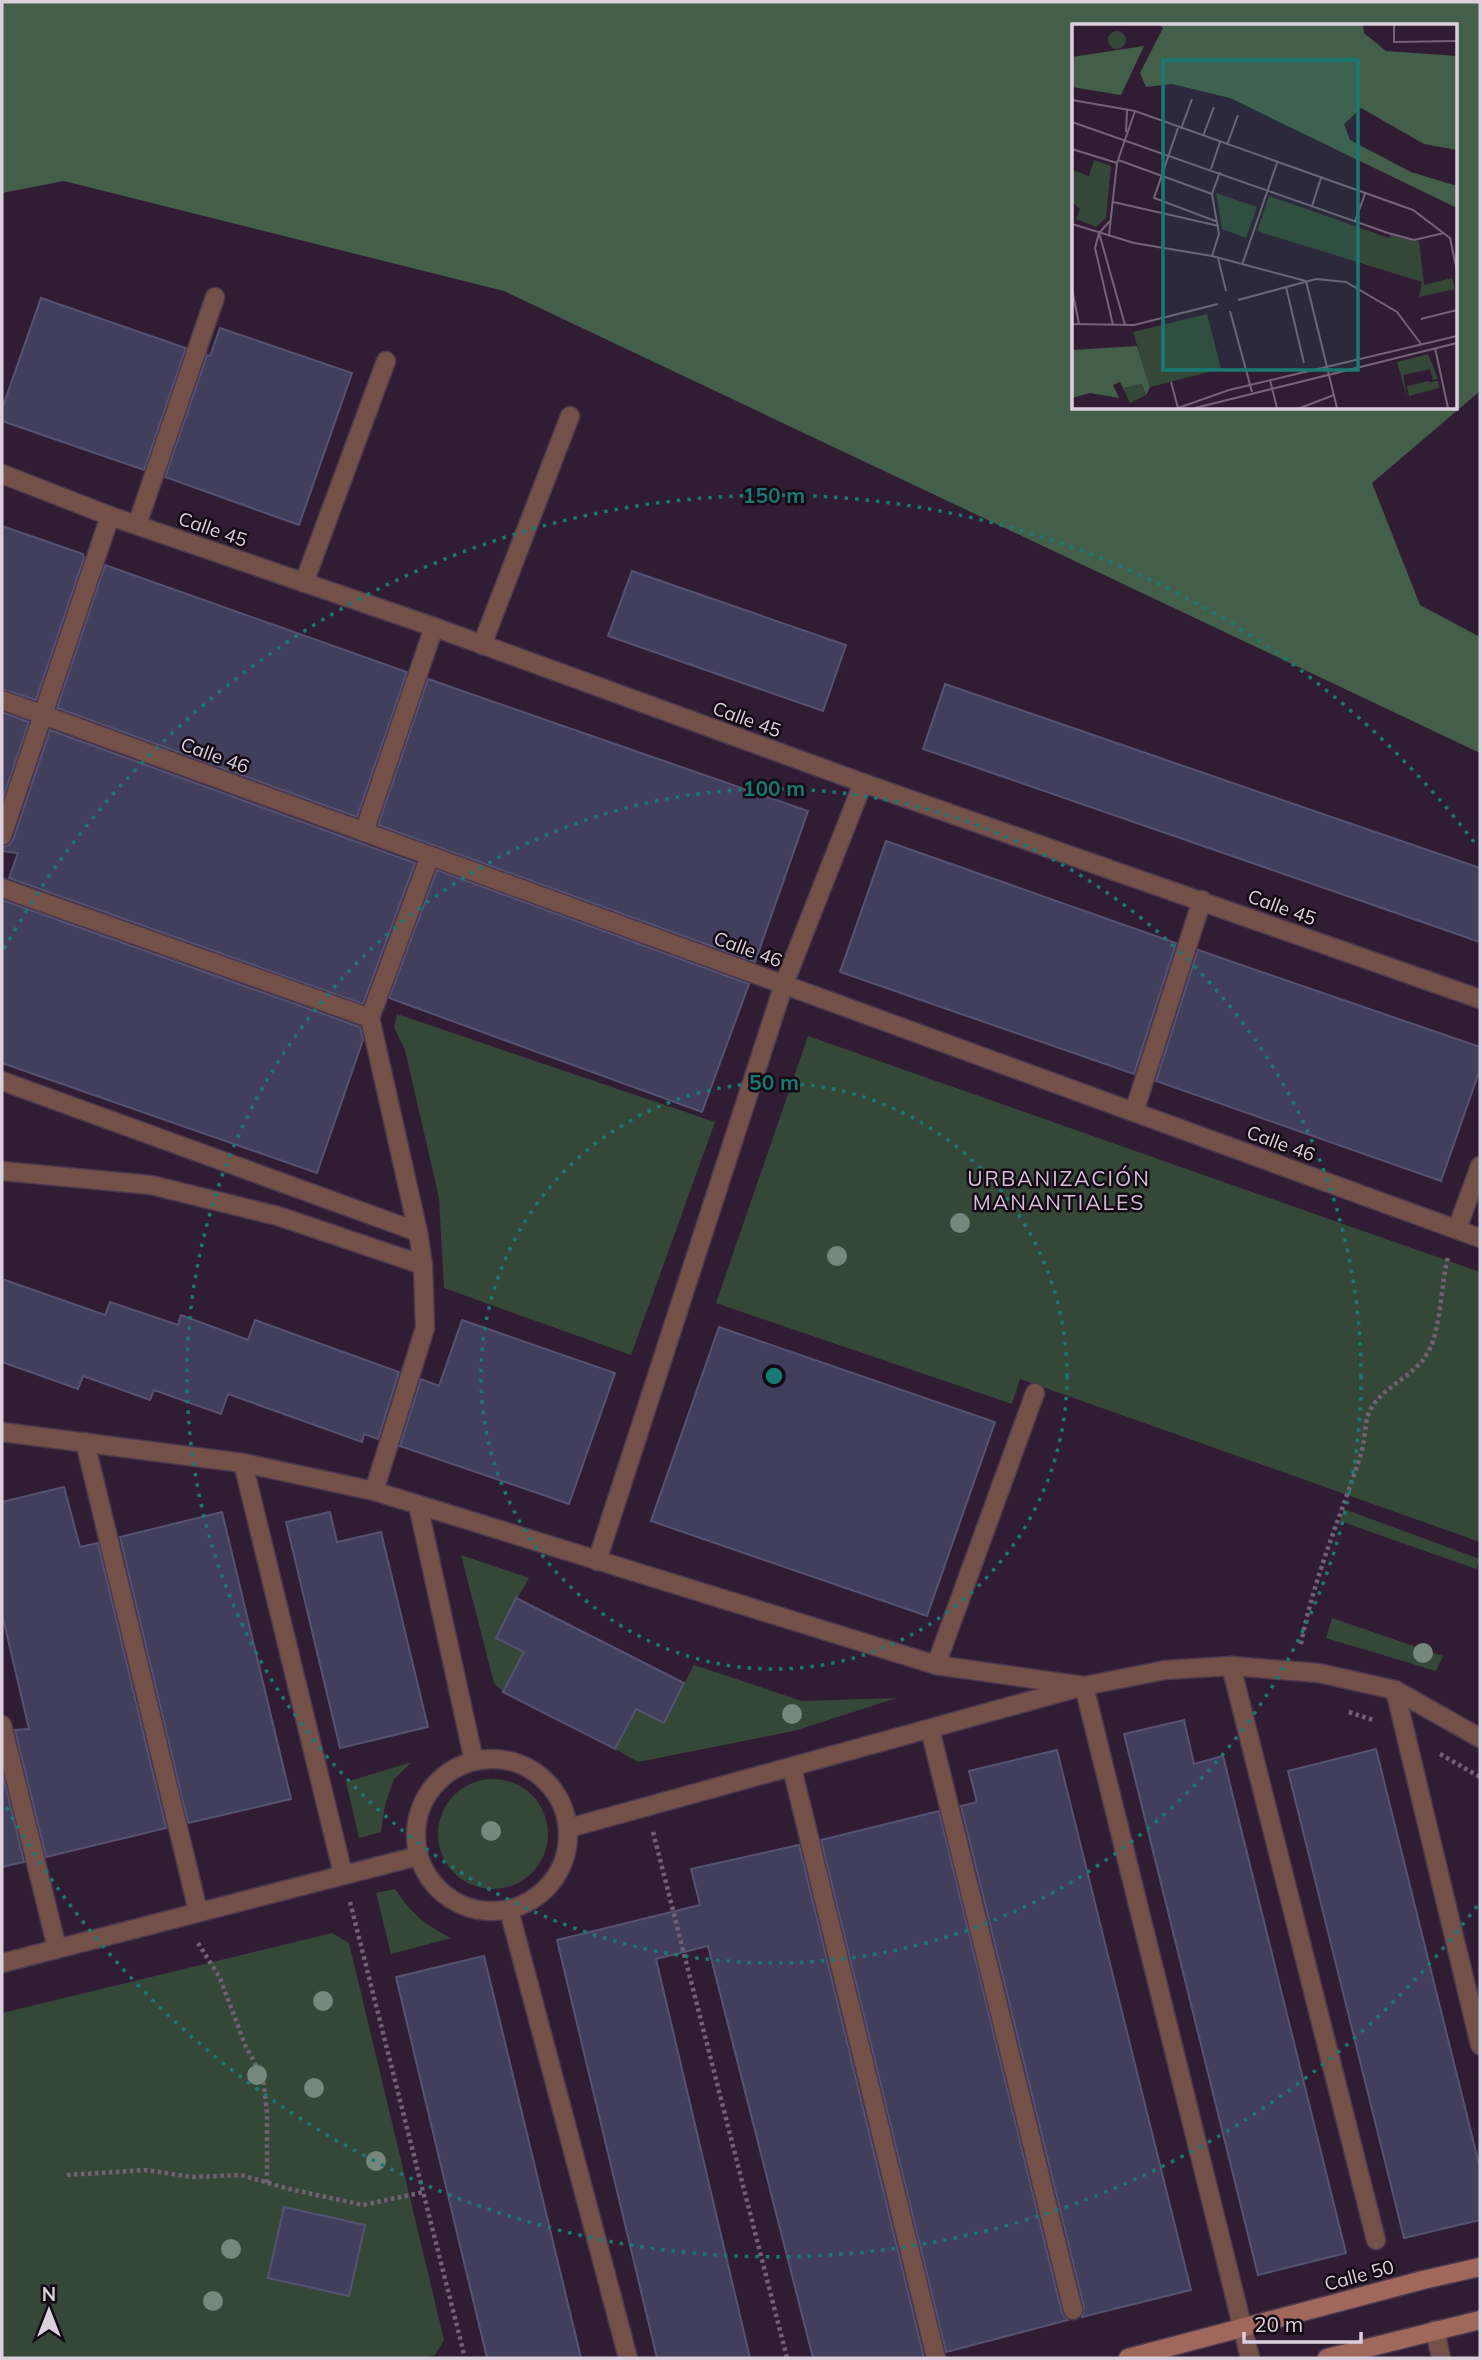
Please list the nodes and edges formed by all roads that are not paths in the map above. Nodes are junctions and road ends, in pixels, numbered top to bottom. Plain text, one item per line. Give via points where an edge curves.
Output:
1 (215, 296) dead end
2 (386, 361) dead end
3 (570, 416) dead end
4 (2, 474) edge
5 (110, 516) junction
6 (137, 525) junction
7 (304, 583) junction
8 (434, 627) junction
9 (482, 645) junction
10 (2, 700) edge
11 (41, 714) junction
12 (863, 783) junction
13 (364, 832) junction
14 (2, 836) edge
15 (430, 856) junction
16 (2, 888) edge
17 (1202, 900) junction
18 (784, 984) junction
19 (1480, 999) edge
20 (370, 1018) junction
21 (2, 1081) edge
22 (1134, 1112) junction
23 (1480, 1166) edge
24 (2, 1171) edge
25 (1457, 1229) junction
26 (418, 1232) junction
27 (1480, 1238) edge
28 (423, 1265) junction
29 (1035, 1393) dead end
30 (2, 1432) edge
31 (85, 1442) junction
32 (243, 1463) junction
33 (374, 1491) junction
34 (418, 1505) junction
35 (597, 1561) junction
36 (936, 1665) junction
37 (1230, 1666) junction
38 (1084, 1686) junction
39 (1395, 1690) junction
40 (2, 1725) edge
41 (930, 1729) junction
42 (1480, 1738) edge
43 (474, 1761) junction
44 (792, 1768) junction
45 (569, 1828) junction
46 (418, 1856) junction
47 (343, 1874) junction
48 (509, 1910) junction
49 (190, 1913) junction
50 (57, 1948) junction
51 (2, 1963) edge
52 (1480, 2045) edge
53 (1376, 2240) dead end
54 (1480, 2267) edge
55 (1073, 2310) dead end
56 (1480, 2320) edge
57 (1242, 2329) junction
58 (1435, 2330) junction
59 (628, 2358) edge
60 (936, 2358) edge
61 (1128, 2358) edge
62 (1250, 2358) edge
63 (1327, 2358) edge
64 (1441, 2358) edge

1 - 6 street
2 - 7 street
3 - 9 street
4 - 5 street, Calle 45
5 - 6 street, Calle 45
5 - 11 street
6 - 7 street, Calle 45
7 - 8 street, Calle 45
8 - 9 street, Calle 45
8 - 13 street
9 - 12 street, Calle 45
10 - 11 street, Calle 46
11 - 13 street, Calle 46
11 - 14 street
12 - 17 street, Calle 45
12 - 18 street
13 - 15 street, Calle 46
15 - 18 street, Calle 46
15 - 20 street
16 - 20 street
17 - 19 street, Calle 45
17 - 22 street
18 - 22 street, Calle 46
18 - 35 street
20 - 26 street
21 - 26 street
22 - 25 street, Calle 46
23 - 25 street
24 - 28 street via 151,1185 278,1216
25 - 27 street, Calle 46
26 - 28 street
28 - 33 street via 425,1328
29 - 36 street
30 - 31 street
31 - 32 street
31 - 49 street
32 - 33 street
32 - 47 street
33 - 34 street
34 - 35 street
34 - 43 street
35 - 36 street
36 - 38 street
37 - 38 street via 1166,1670
37 - 39 street via 1319,1673
37 - 53 street
38 - 41 street
38 - 57 street
39 - 42 street
39 - 52 street
40 - 50 street
41 - 44 street
41 - 55 street
43 - 45 street via 501,1759 526,1766 547,1782 562,1803
43 - 46 street via 451,1770 433,1786 421,1807 416,1831
44 - 45 street
44 - 60 street
45 - 48 street via 566,1856 554,1880 534,1899
46 - 47 street
46 - 48 street via 428,1877 463,1906
47 - 49 street
48 - 59 street
49 - 50 street
50 - 51 street
54 - 57 main road, Calle 50
56 - 58 main road
57 - 61 main road, Calle 50
57 - 62 street
58 - 63 main road
58 - 64 street

